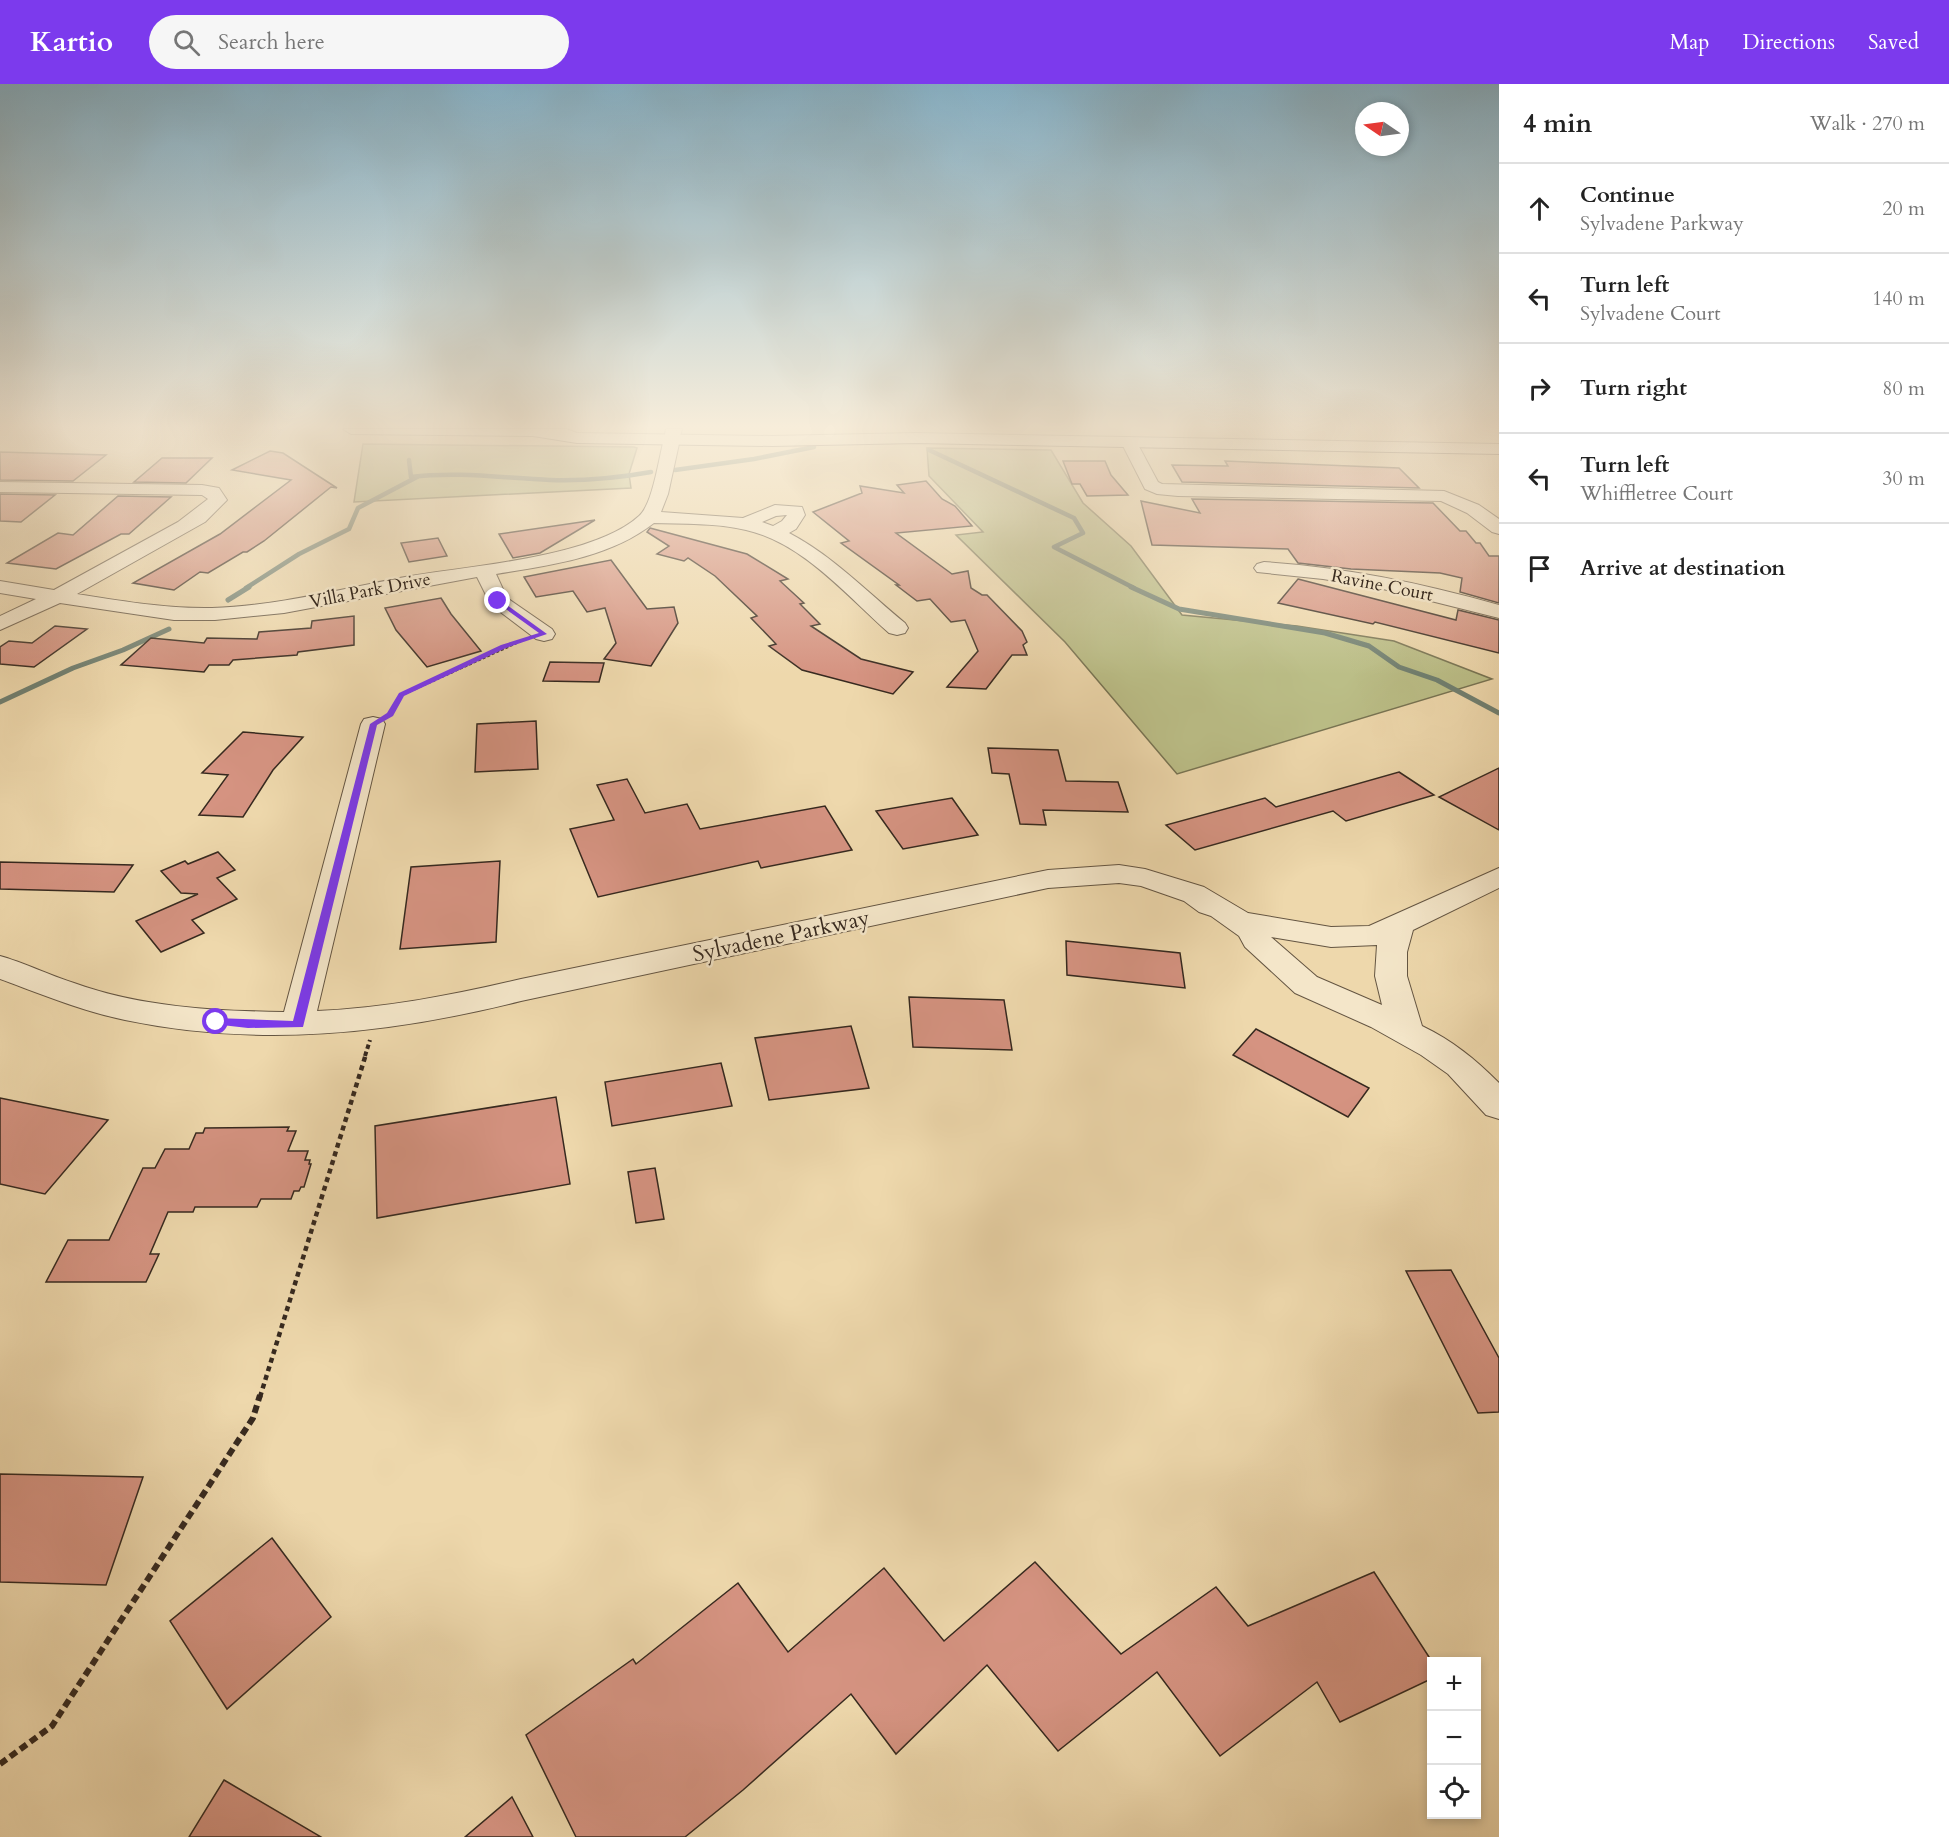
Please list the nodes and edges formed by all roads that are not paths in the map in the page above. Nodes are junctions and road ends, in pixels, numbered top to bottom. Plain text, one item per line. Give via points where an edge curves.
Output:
1 (206, 511) edge
2 (652, 511) edge
3 (769, 511) edge
4 (795, 511) edge
5 (1475, 511) edge
6 (650, 517) junction
7 (746, 524) junction
8 (1499, 528) edge
9 (774, 533) junction
10 (1264, 568) dead end
11 (484, 570) junction
12 (0, 587) edge
13 (56, 596) junction
14 (1499, 612) edge
15 (0, 624) edge
16 (897, 627) dead end
17 (544, 634) road end
18 (374, 724) road end
19 (1499, 877) edge
20 (1238, 921) junction
21 (1399, 926) junction
22 (0, 967) edge
23 (300, 1024) junction
24 (1398, 1029) junction
25 (1499, 1105) edge

1 - 13 street
2 - 6 street
3 - 7 street
4 - 9 street via 789,525
5 - 8 street
6 - 7 street
6 - 11 street, Villa Park Drive via 632,531 595,548
7 - 9 street
9 - 16 street via 806,551
10 - 14 street, Ravine Court via 1340,576 1439,595
11 - 13 street, Villa Park Drive via 276,608 215,614 157,612
11 - 17 street via 498,601
12 - 13 street, Villa Park Drive
13 - 15 street
18 - 23 street
19 - 21 street
20 - 21 street via 1330,937 1374,936
20 - 23 street, Sylvadene Parkway via 1194,894 1145,878 1119,874 1048,879 461,1005 376,1019
20 - 24 street, Sylvadene Parkway via 1306,985
21 - 24 street via 1391,943 1388,965 1406,1025
22 - 23 street, Sylvadene Parkway via 65,993 141,1011 248,1025
24 - 25 street, Sylvadene Parkway via 1460,1065

